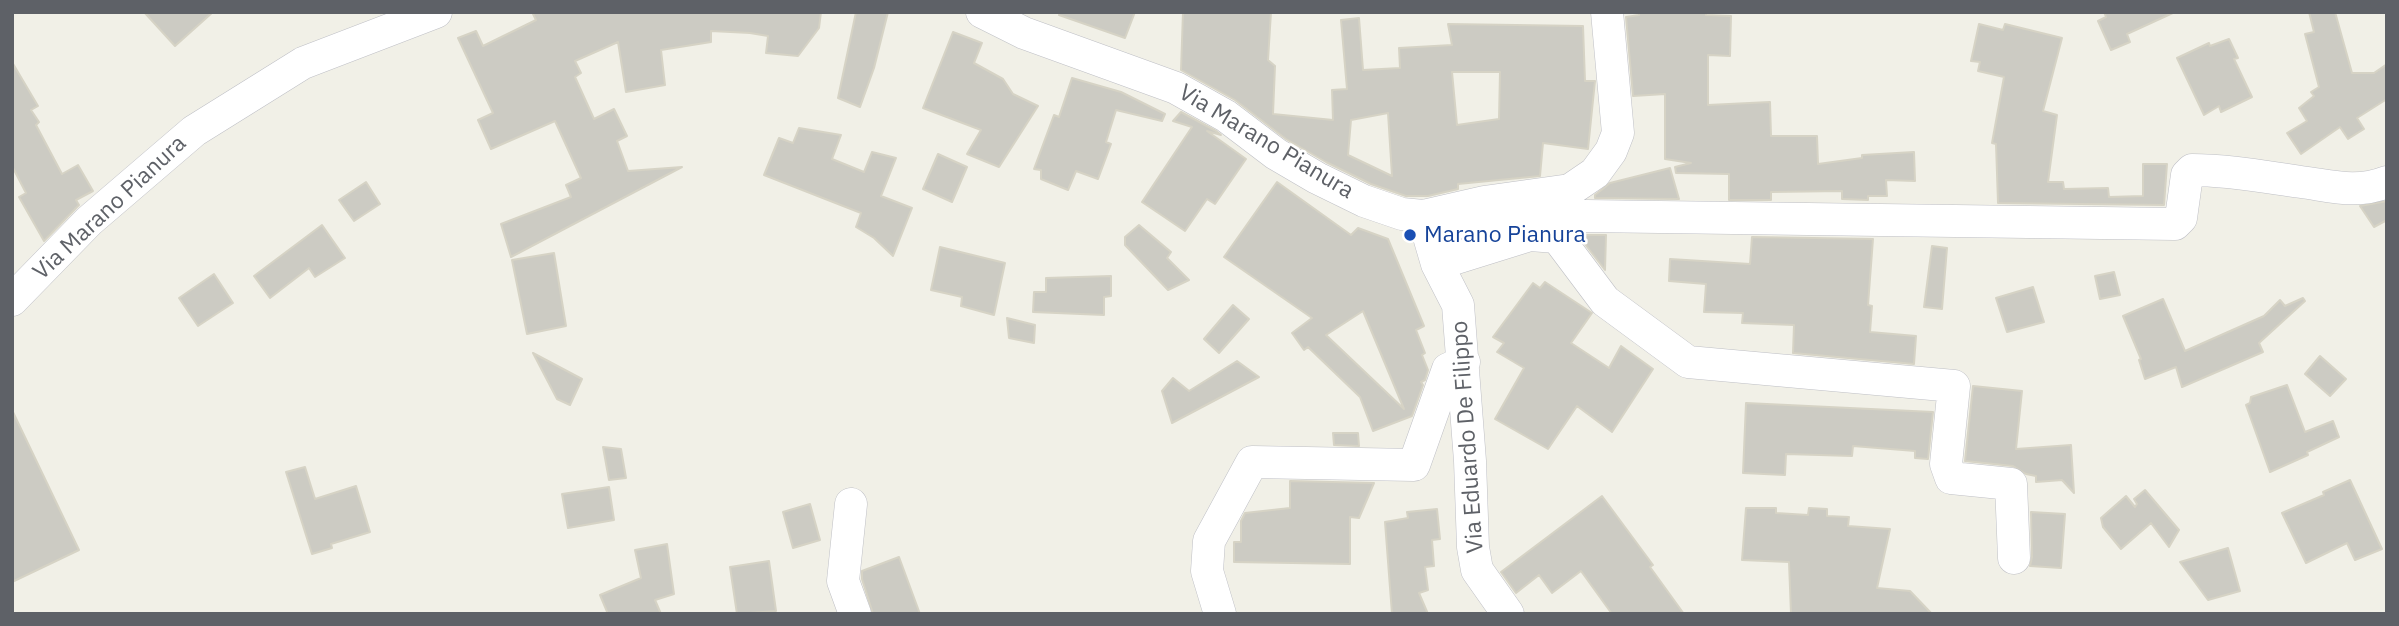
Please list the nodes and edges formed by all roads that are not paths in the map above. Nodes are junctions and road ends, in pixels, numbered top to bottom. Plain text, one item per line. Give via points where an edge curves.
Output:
1 (436, 12) edge
2 (982, 12) edge
3 (1607, 12) edge
4 (2387, 182) edge
5 (1432, 214) junction
6 (1437, 264) junction
7 (15, 293) edge
8 (1464, 362) junction
9 (851, 504) dead end
10 (2014, 558) dead end
11 (855, 614) edge
12 (1220, 614) edge
13 (1508, 614) edge

1 - 7 street, Via Marano Pianura via 303,63 194,131 89,221
2 - 5 street, Via Marano Pianura via 1024,33 1175,88 1226,116 1317,178 1364,201 1402,214
3 - 5 street, Via Marano Pianura via 1618,133 1595,173 1570,190
4 - 5 street via 2351,190 2192,170 2187,175 2181,218 2175,224 1586,216 1466,223
5 - 6 street, Via Eduardo De Filippo
6 - 8 street, Via Eduardo De Filippo via 1458,305
6 - 10 street via 1530,235 1557,237 1605,301 1688,362 1954,386 1946,464 1951,478 2011,484
8 - 12 street via 1448,369 1414,465 1252,462 1209,541 1207,570
8 - 13 street, Via Eduardo De Filippo via 1477,570
9 - 11 street via 843,581

